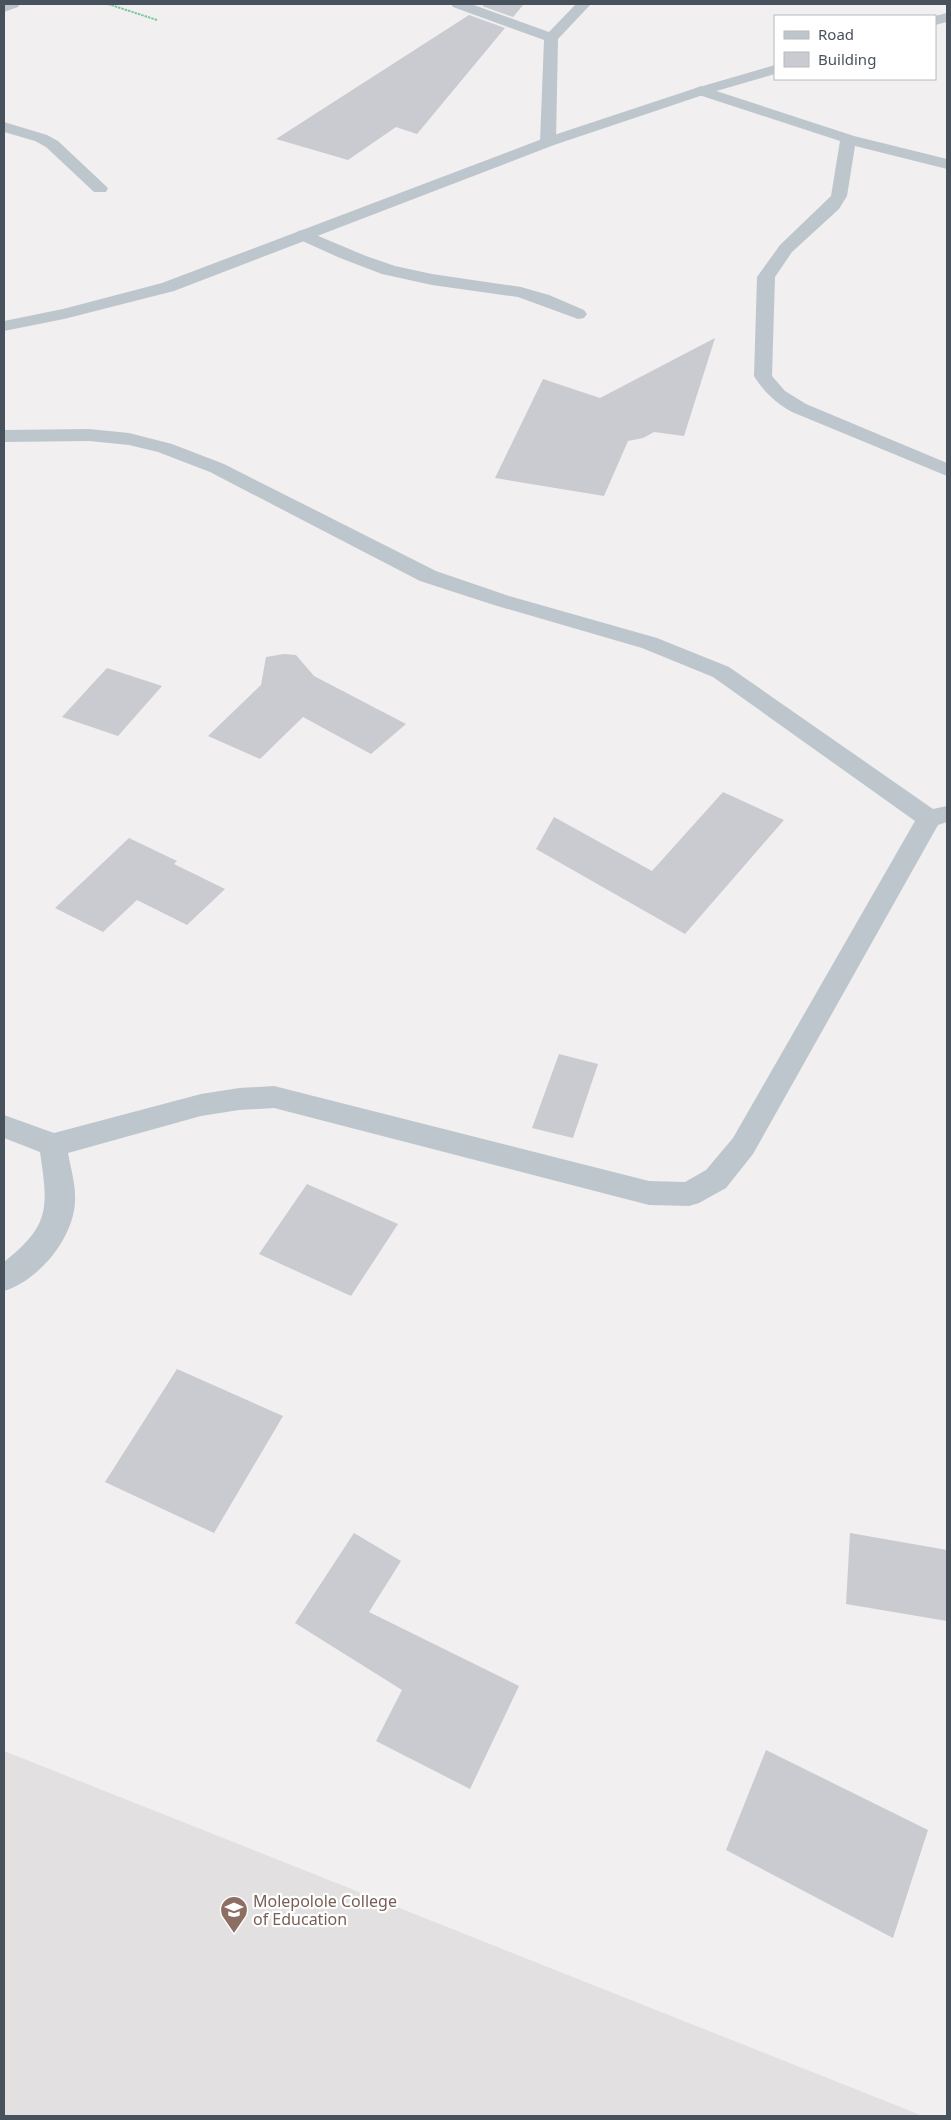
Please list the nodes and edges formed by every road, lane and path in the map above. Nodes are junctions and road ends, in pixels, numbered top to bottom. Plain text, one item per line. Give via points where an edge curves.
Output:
1 (13, 4) edge
2 (108, 4) edge
3 (458, 4) edge
4 (584, 4) edge
5 (4, 8) edge
6 (157, 20) dead end
7 (551, 38) junction
8 (774, 69) edge
9 (701, 91) junction
10 (4, 127) edge
11 (848, 139) junction
12 (548, 142) junction
13 (947, 164) edge
14 (100, 188) dead end
15 (304, 235) junction
16 (578, 314) dead end
17 (4, 326) edge
18 (4, 436) edge
19 (947, 470) edge
20 (938, 816) edge
21 (4, 1126) edge
22 (53, 1145) junction
23 (4, 1278) edge

1 - 5 street
2 - 6 path
3 - 7 street
4 - 7 street
7 - 12 street
8 - 9 street
9 - 11 street
9 - 12 street
10 - 14 street via 52,144
11 - 13 street
11 - 19 street via 839,196 770,268 766,277 763,376 770,388 799,408
12 - 15 street
15 - 16 street via 356,260 384,269 520,292
15 - 17 street via 159,289
18 - 20 street via 89,435 129,439 165,448 217,468 428,576 693,658 722,672
20 - 22 street via 743,1146 716,1179 689,1194 649,1193 274,1097 201,1105
21 - 22 street
22 - 23 street via 60,1203 56,1227

